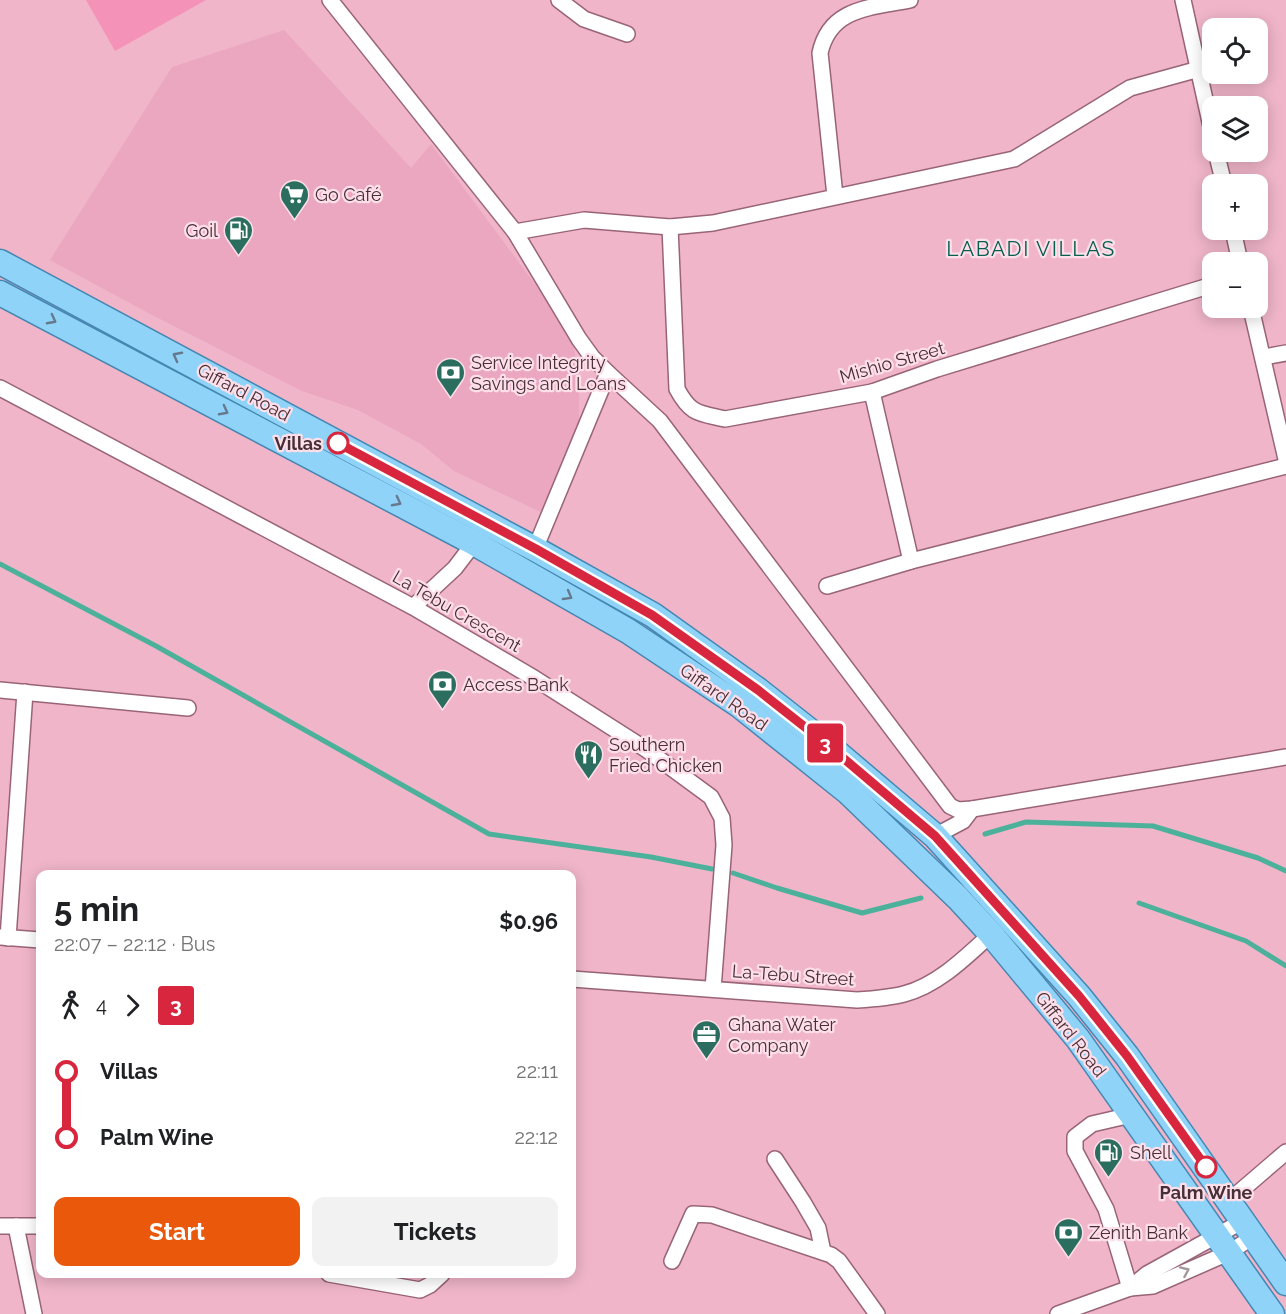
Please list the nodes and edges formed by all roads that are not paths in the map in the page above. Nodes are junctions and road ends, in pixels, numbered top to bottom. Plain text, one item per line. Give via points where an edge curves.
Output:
1 (330, 0) edge
2 (559, 0) edge
3 (910, 0) edge
4 (1183, 0) edge
5 (627, 34) dead end
6 (1199, 69) junction
7 (1205, 96) edge
8 (835, 196) junction
9 (670, 227) junction
10 (515, 232) junction
11 (0, 262) edge
12 (1202, 288) edge
13 (0, 293) edge
14 (1254, 318) edge
15 (1286, 353) edge
16 (1264, 357) junction
17 (608, 373) junction
18 (0, 388) edge
19 (872, 392) junction
20 (1286, 459) edge
21 (1286, 465) edge
22 (474, 543) junction
23 (536, 549) junction
24 (911, 561) junction
25 (827, 586) dead end
26 (413, 607) junction
27 (0, 690) edge
28 (26, 692) junction
29 (188, 708) dead end
30 (1281, 758) edge
31 (1286, 771) edge
32 (972, 809) junction
33 (935, 836) junction
34 (992, 934) junction
35 (4, 938) edge
36 (36, 940) edge
37 (576, 979) edge
38 (713, 989) junction
39 (1131, 1115) junction
40 (1286, 1152) edge
41 (775, 1160) dead end
42 (1230, 1200) junction
43 (0, 1226) edge
44 (16, 1226) junction
45 (36, 1226) edge
46 (1248, 1229) junction
47 (1222, 1245) junction
48 (823, 1252) junction
49 (672, 1261) dead end
50 (351, 1278) edge
51 (438, 1278) edge
52 (1286, 1283) edge
53 (1130, 1288) junction
54 (34, 1314) edge
55 (877, 1314) edge
56 (1058, 1314) edge
57 (1272, 1314) edge

1 - 10 street
2 - 5 street via 584,19
3 - 8 street via 848,13 823,38 820,52
4 - 6 street
6 - 7 street
6 - 8 street via 1130,88 1014,159
8 - 9 street via 713,222
9 - 10 street via 584,220
9 - 19 street, Mishio Street via 677,389 686,406 725,419
10 - 17 street via 579,339
23 -> 11 main road, Giffard Road
12 - 19 street, Mishio Street
13 -> 22 main road, Giffard Road
14 - 16 street
15 - 16 street
16 - 20 street
17 - 23 street
17 - 32 street via 660,420 950,806
18 - 26 street, La Tebu Crescent
19 - 24 street
21 - 24 street
22 - 26 street via 455,568
22 -> 34 main road, Giffard Road via 628,631 739,705 848,792
23 - 33 main road, Giffard Road via 652,615 758,690
24 - 25 street
26 - 38 street, La Tebu Crescent via 647,750 711,797 722,818 724,845
27 - 28 street
28 - 29 street
28 - 35 street
30 - 31 street
30 - 32 street
32 - 33 street via 963,821
33 - 42 main road, Giffard Road via 1079,996
34 - 38 street, La-Tebu Street via 943,975 905,994 858,1000
34 - 39 main road, Giffard Road via 1078,1039
35 - 36 street
37 - 38 street, La-Tebu Street
39 - 47 main road, Giffard Road
39 - 53 street via 1092,1124 1075,1137 1075,1151 1106,1209
40 - 42 street
41 - 48 street via 818,1228
42 - 46 main road, Giffard Road
43 - 44 street
44 - 45 street
44 - 54 street
46 - 47 street
46 - 52 main road, Giffard Road
47 - 53 street via 1147,1274
47 - 57 main road, Giffard Road
48 - 49 street via 712,1215 693,1214
48 - 55 street via 839,1261
50 - 51 street via 420,1290
53 - 56 street

